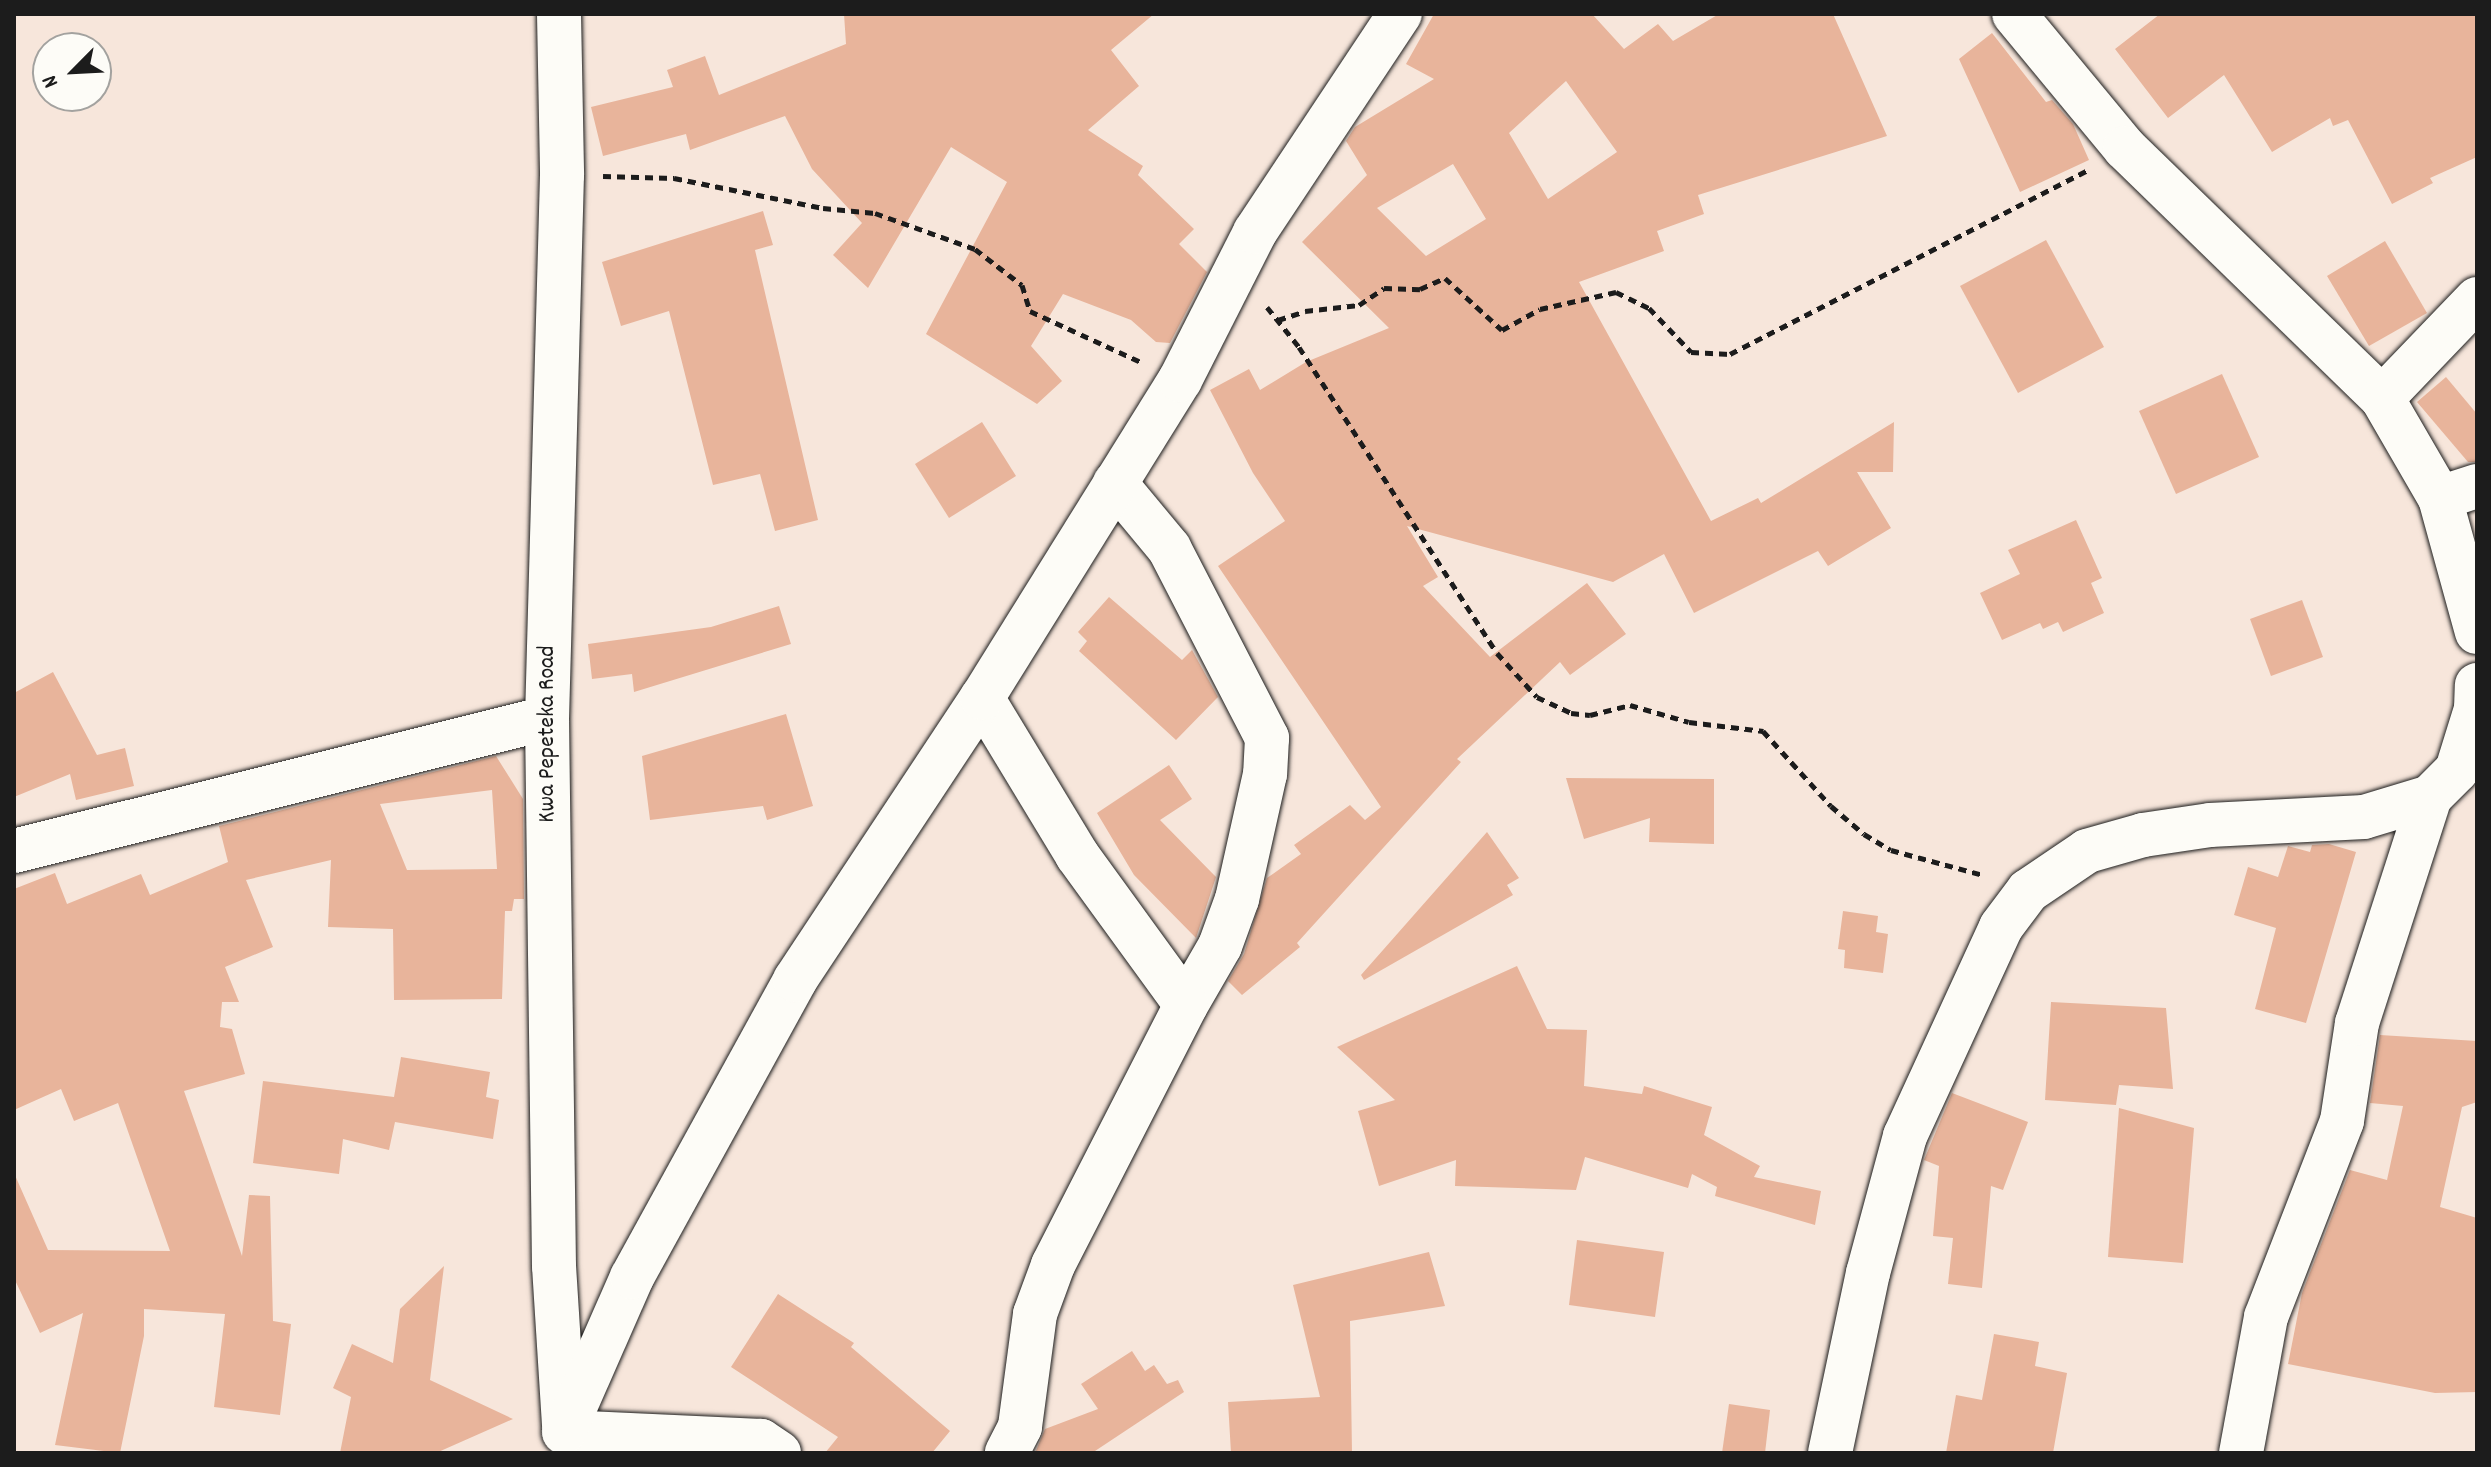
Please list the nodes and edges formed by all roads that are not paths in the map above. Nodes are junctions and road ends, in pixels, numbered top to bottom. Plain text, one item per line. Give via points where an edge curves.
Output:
1 (559, 14) edge
2 (1400, 14) edge
3 (2014, 14) edge
4 (2477, 299) edge
5 (2382, 398) junction
6 (1115, 483) junction
7 (2458, 492) edge
8 (2477, 632) edge
9 (2477, 685) edge
10 (982, 698) junction
11 (547, 718) junction
12 (2430, 797) junction
13 (14, 851) edge
14 (1186, 1005) junction
15 (565, 1442) edge
16 (779, 1453) edge
17 (1007, 1453) edge
18 (1830, 1453) edge
19 (2241, 1453) edge

1 - 11 street, Kwa Pepeteka Road via 562,175
2 - 6 street via 1255,232 1180,380
3 - 5 street via 2125,148
4 - 5 street
5 - 7 street
6 - 10 street
6 - 14 street via 1169,548 1267,738 1265,774 1237,899 1220,946
7 - 8 street
9 - 12 street via 2476,709 2457,770
10 - 14 street via 1077,855
10 - 15 street via 795,980 741,1074 632,1277
11 - 13 street
11 - 15 street, Kwa Pepeteka Road via 554,1266
12 - 18 street via 2364,817 2210,825 2143,835 2087,851 2028,891 2001,927 1905,1136 1868,1273
12 - 19 street via 2357,1023 2342,1121 2266,1317
14 - 17 street via 1053,1265 1035,1314 1020,1427
15 - 16 street via 746,1440 761,1441

